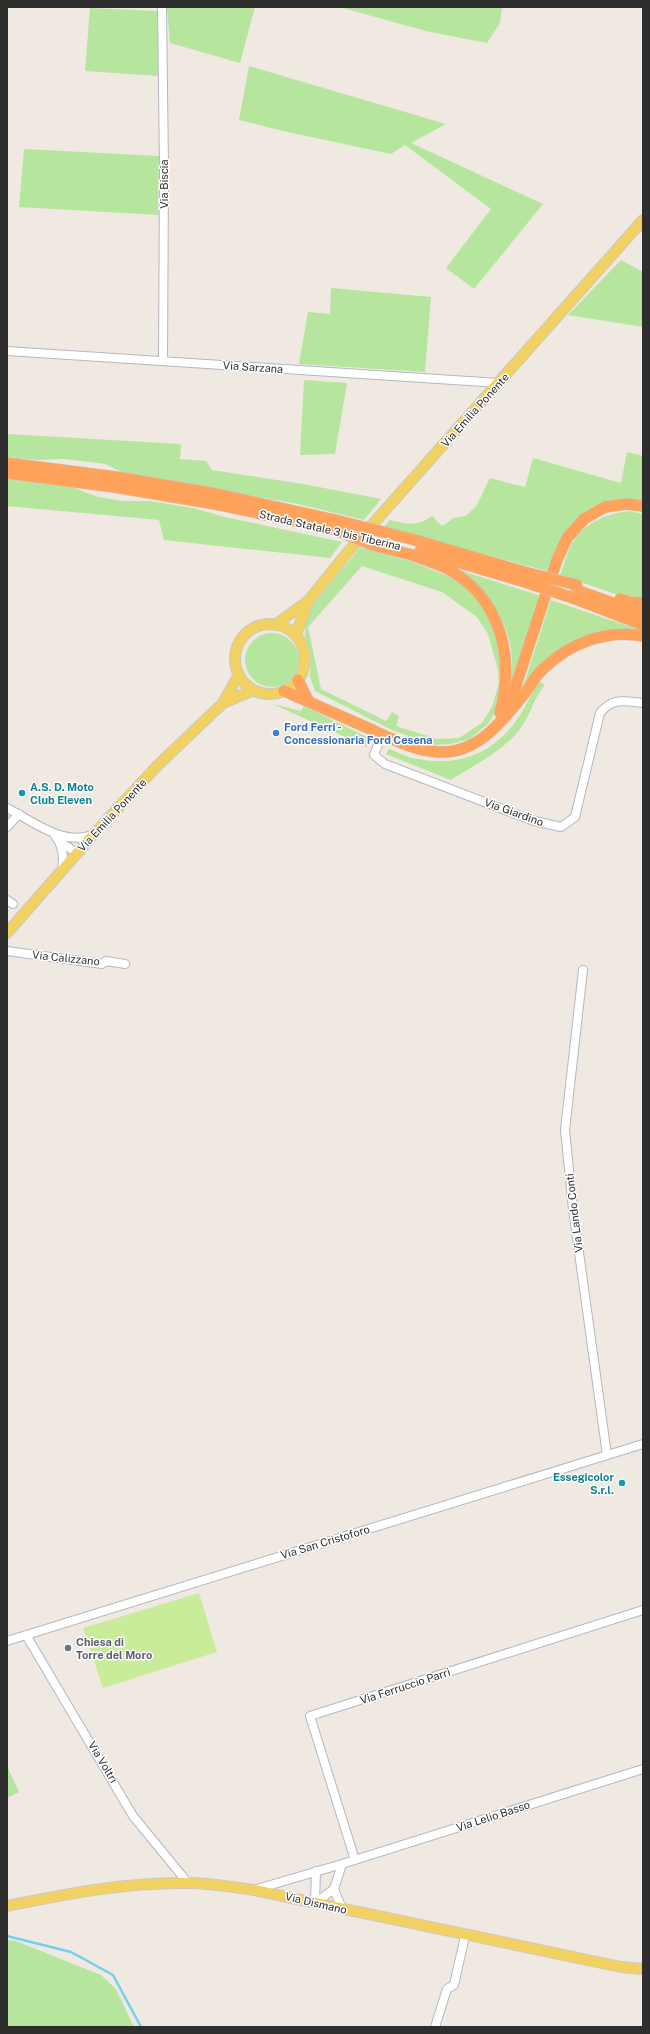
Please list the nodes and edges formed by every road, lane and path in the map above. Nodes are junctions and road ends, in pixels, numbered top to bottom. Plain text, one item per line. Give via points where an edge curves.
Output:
1 (162, 7) edge
2 (643, 220) edge
3 (7, 351) edge
4 (163, 361) junction
5 (500, 383) junction
6 (7, 463) edge
7 (7, 473) edge
8 (643, 506) edge
9 (334, 524) junction
10 (414, 548) junction
11 (575, 591) junction
12 (308, 601) junction
13 (643, 603) edge
14 (643, 614) edge
15 (275, 625) junction
16 (643, 625) edge
17 (296, 635) junction
18 (643, 636) edge
19 (238, 674) junction
20 (298, 680) junction
21 (254, 690) junction
22 (284, 691) junction
23 (310, 702) junction
24 (223, 703) junction
25 (643, 703) edge
26 (496, 727) junction
27 (382, 734) junction
28 (7, 808) edge
29 (19, 814) junction
30 (7, 827) edge
31 (93, 835) junction
32 (60, 838) junction
33 (77, 853) junction
34 (62, 870) junction
35 (7, 933) edge
36 (7, 951) edge
37 (125, 964) dead end
38 (583, 970) dead end
39 (643, 1444) edge
40 (607, 1455) junction
41 (643, 1610) edge
42 (26, 1635) junction
43 (7, 1641) edge
44 (643, 1769) edge
45 (355, 1860) junction
46 (342, 1864) junction
47 (316, 1871) junction
48 (188, 1883) junction
49 (334, 1888) junction
50 (254, 1890) junction
51 (315, 1903) junction
52 (7, 1906) edge
53 (342, 1909) junction
54 (465, 1936) junction
55 (643, 1970) edge
56 (435, 2027) edge

1 - 4 street, Via Biscia
2 - 5 main road, Via Emilia Ponente
3 - 4 street, Via Sarzana
4 - 5 street, Via Sarzana
5 - 12 main road, Via Emilia Ponente via 347,553
6 - 9 highway, Strada Statale 3 bis Tiberina via 116,477 217,494
7 - 9 highway, Strada Statale 3 bis Tiberina via 114,487
8 - 26 highway via 626,504 605,507 584,519 567,538 557,560 516,685
9 - 10 highway, bridge via 374,545
10 - 11 highway, Strada Statale 3 bis Tiberina, bridge
10 - 26 highway via 469,585 487,604 498,625 504,645 506,666
11 - 13 highway
11 - 14 highway, Strada Statale 3 bis Tiberina
11 - 16 highway, Strada Statale 3 bis Tiberina
12 - 15 main road, Via Emilia Ponente
12 - 17 main road, Via Emilia Ponente
15 - 17 main road via 286,628
15 - 19 main road via 256,627 242,639 235,660
17 - 20 main road via 305,657
18 - 26 highway via 613,634 588,640 564,651 542,669
19 - 21 main road
19 - 24 main road, Via Emilia Ponente
20 - 22 main road
20 - 23 highway
21 - 22 main road via 274,694
21 - 24 main road, Via Emilia Ponente
22 - 23 highway
23 - 27 highway
24 - 31 main road, Via Emilia Ponente via 158,765
25 - 27 street, Via Giardino via 622,701 607,704 600,713 575,817 561,827 534,821 385,764 374,755
26 - 27 highway via 480,741 460,750 439,752 415,748
28 - 29 street
29 - 30 street
29 - 32 street
31 - 32 street via 76,839
31 - 33 main road, Via Emilia Ponente
32 - 33 street
32 - 34 street via 64,854
33 - 34 main road, Via Emilia Ponente
34 - 35 main road, Via Emilia Ponente
36 - 37 street, Via Calizzano via 102,964 106,961
38 - 40 street, Via Lando Conti via 565,1130 573,1209
39 - 40 street, Via San Cristoforo
40 - 42 street, Via San Cristoforo
41 - 45 street, Via Ferruccio Parri via 310,1716
42 - 43 street, Via San Cristoforo
42 - 48 street, Via Voltri via 134,1816
44 - 45 street, Via Lelio Basso
45 - 46 street, Via Lelio Basso
46 - 47 street, Via Lelio Basso
46 - 49 street
47 - 50 street, Via Lelio Basso
47 - 51 street
48 - 50 main road, Via Dismano
48 - 52 main road, Via Dismano via 117,1886
49 - 51 street
49 - 53 street
50 - 51 main road, Via Dismano
51 - 53 main road, Via Dismano
53 - 54 main road, Via Dismano
54 - 55 main road, Via Dismano via 621,1968
54 - 56 street via 454,1985 447,1989

